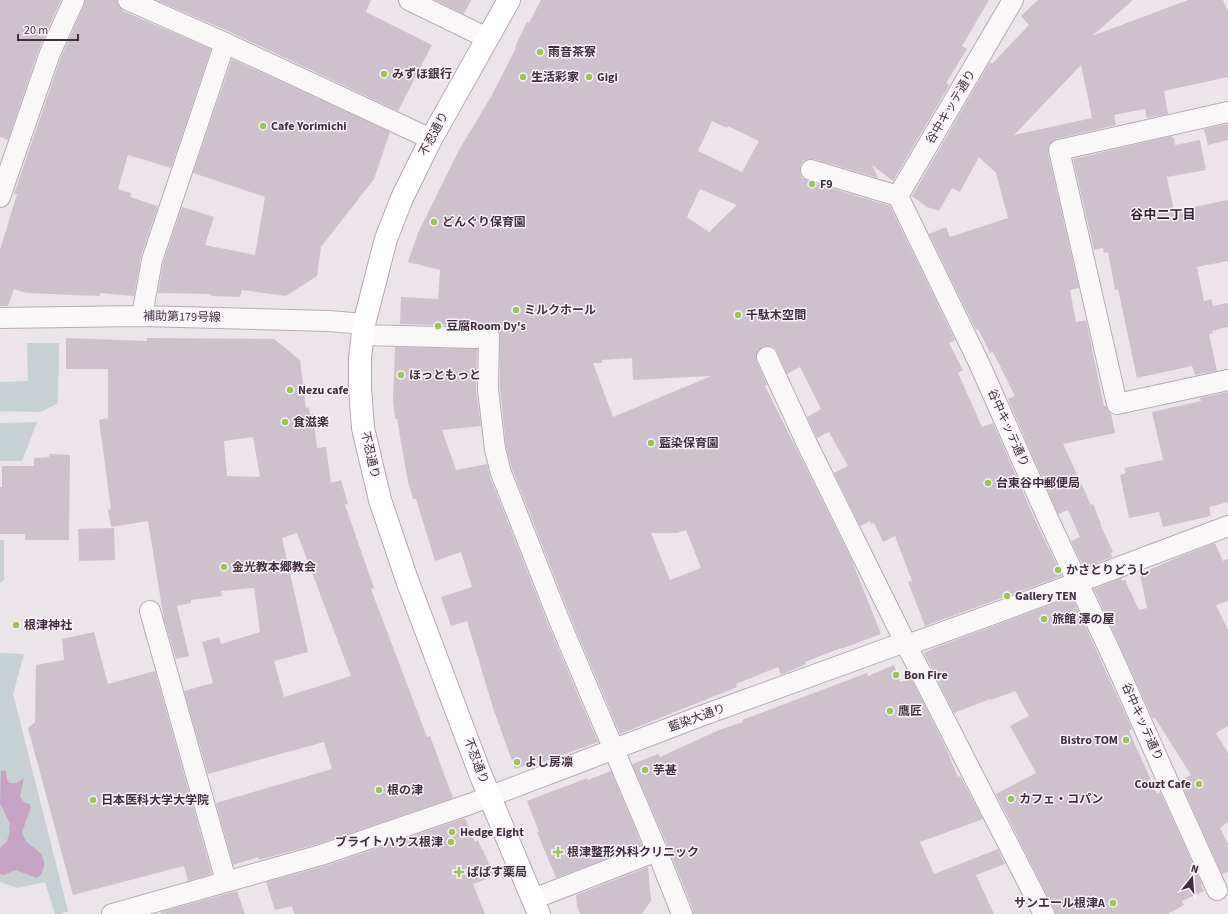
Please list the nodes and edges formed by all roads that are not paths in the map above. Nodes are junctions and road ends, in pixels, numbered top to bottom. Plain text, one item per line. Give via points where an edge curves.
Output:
1 (74, 0) edge
2 (128, 0) edge
3 (409, 0) edge
4 (509, 0) edge
5 (1013, 0) edge
6 (487, 38) junction
7 (225, 43) junction
8 (1228, 112) edge
9 (431, 139) junction
10 (811, 170) dead end
11 (898, 196) junction
12 (0, 197) edge
13 (142, 316) junction
14 (0, 318) edge
15 (363, 329) junction
16 (766, 356) dead end
17 (1228, 380) edge
18 (1228, 526) edge
19 (1077, 582) junction
20 (150, 611) dead end
21 (906, 643) junction
22 (614, 749) junction
23 (490, 797) junction
24 (657, 851) junction
25 (226, 881) junction
26 (1217, 890) dead end
27 (536, 907) edge
28 (120, 913) edge
29 (682, 914) edge
30 (1044, 914) edge

1 - 12 street via 50,53
2 - 7 street
3 - 6 street
4 - 6 main road, 不忍通り
5 - 11 street, 谷中キッテ通り
6 - 9 main road, 不忍通り
7 - 9 street
7 - 13 street via 152,260
8 - 17 street via 1059,150 1117,404
9 - 15 main road, 不忍通り via 402,198 386,240
10 - 11 street
11 - 19 street, 谷中キッテ通り via 979,363
13 - 14 street, 補助第179号線
13 - 15 street, 補助第179号線 via 329,320
15 - 22 street, 補助第179号線 via 475,338 489,336 488,389 495,449 501,473 559,620
15 - 23 main road, 不忍通り via 360,358 363,428 380,500 410,588
16 - 21 street
18 - 19 street, 藍染大通り
19 - 21 street, 藍染大通り via 1006,610
19 - 26 street, 谷中キッテ通り
20 - 25 street
21 - 22 street, 藍染大通り
21 - 30 street
22 - 23 street, 藍染大通り
22 - 24 street
23 - 25 street, 藍染大通り via 321,855
23 - 27 main road, 不忍通り
24 - 27 street
24 - 29 street
25 - 28 street, 藍染大通り

